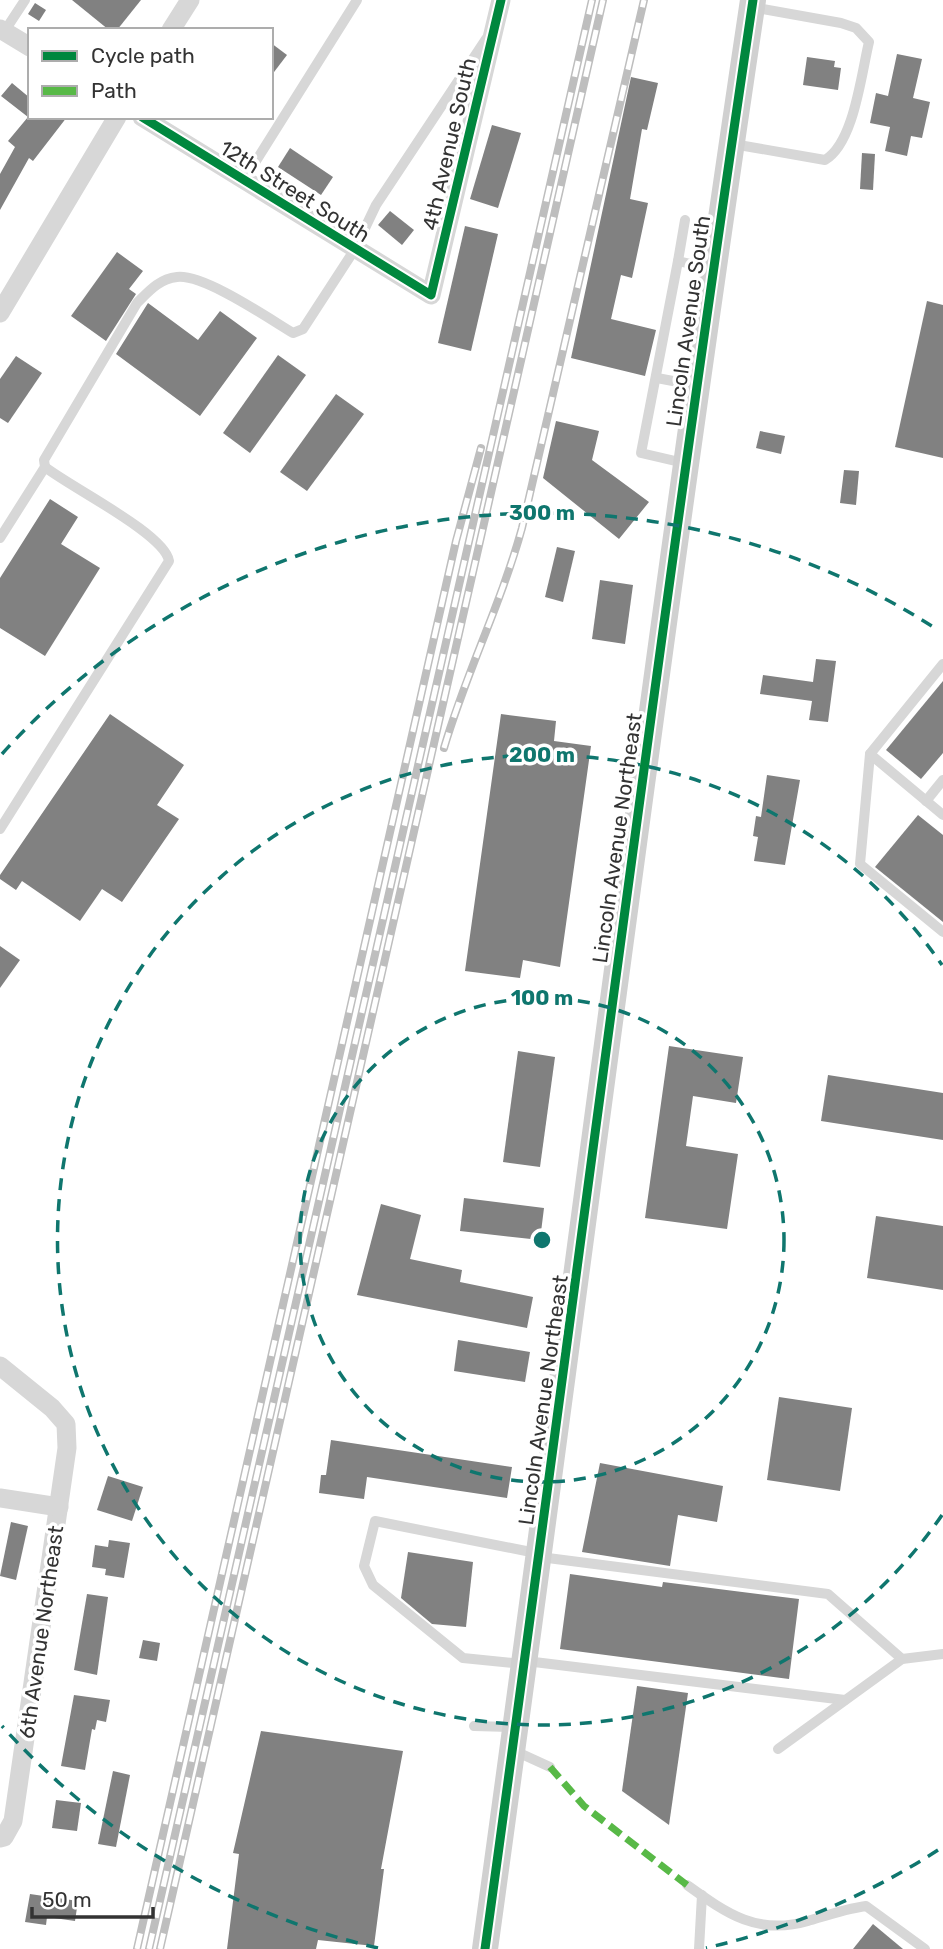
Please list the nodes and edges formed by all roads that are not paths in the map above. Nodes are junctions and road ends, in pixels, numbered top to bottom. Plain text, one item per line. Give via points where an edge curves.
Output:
1 (25, 0) edge
2 (190, 0) edge
3 (357, 0) edge
4 (501, 0) edge
5 (752, 4) edge
6 (494, 27) junction
7 (172, 28) edge
8 (2, 33) edge
9 (28, 46) edge
10 (116, 119) edge
11 (145, 119) edge
12 (731, 144) junction
13 (244, 180) junction
14 (685, 220) dead end
15 (355, 249) junction
16 (678, 261) junction
17 (713, 270) junction
18 (431, 295) joint
19 (0, 313) edge
20 (657, 378) junction
21 (696, 386) junction
22 (685, 463) junction
23 (45, 467) junction
24 (0, 538) edge
25 (660, 647) joint
26 (943, 664) edge
27 (870, 754) junction
28 (943, 780) edge
29 (926, 801) junction
30 (943, 815) edge
31 (0, 829) edge
32 (943, 932) edge
33 (0, 1366) edge
34 (0, 1498) edge
35 (59, 1507) junction
36 (540, 1555) junction
37 (943, 1654) edge
38 (902, 1659) junction
39 (524, 1662) junction
40 (845, 1700) junction
41 (474, 1726) dead end
42 (514, 1738) junction
43 (778, 1749) dead end
44 (550, 1767) dead end
45 (2, 1838) edge
46 (687, 1885) dead end
47 (702, 1895) junction
48 (701, 1948) edge
49 (485, 1949) edge
50 (925, 1949) edge

1 - 8 lane
2 - 7 street
3 - 13 lane
4 - 6 street, 4th Avenue South
5 - 12 street, Lincoln Avenue South
5 - 12 lane via 841,23 856,28 869,42 845,138 837,153 825,160
6 - 15 lane, 4th Avenue South via 376,205
6 - 18 street, 4th Avenue South
8 - 9 street
10 - 19 street
11 - 13 street, 12th Street South
12 - 17 street, Lincoln Avenue South
13 - 15 street, 12th Street South
14 - 16 lane
15 - 18 street, 12th Street South
15 - 23 lane, 4th Avenue South via 314,316 293,333 198,280 178,276 158,282 137,303 44,460
16 - 17 lane
16 - 20 lane
17 - 21 street, Lincoln Avenue South
20 - 21 lane
20 - 22 lane via 641,453
21 - 22 street, Lincoln Avenue South
22 - 25 street, Lincoln Avenue South
23 - 24 lane
23 - 31 lane via 153,537 169,561
25 - 36 street, Lincoln Avenue Northeast
26 - 27 lane
27 - 29 lane
27 - 32 lane via 860,864
28 - 29 lane
29 - 30 lane
33 - 35 street, 6th Avenue Northeast via 66,1424
34 - 35 street
35 - 45 street, 6th Avenue Northeast via 13,1821
36 - 38 lane via 828,1594
36 - 39 street, Lincoln Avenue Northeast
36 - 39 lane via 375,1521 364,1566 373,1585 463,1658
37 - 38 lane
38 - 40 lane
39 - 40 lane
39 - 42 street, Lincoln Avenue Northeast
40 - 43 lane
41 - 42 lane
42 - 44 lane
42 - 49 street, Lincoln Avenue Northeast
46 - 47 lane
47 - 48 lane
47 - 50 lane via 729,1915 764,1927 806,1922 837,1910 866,1906

